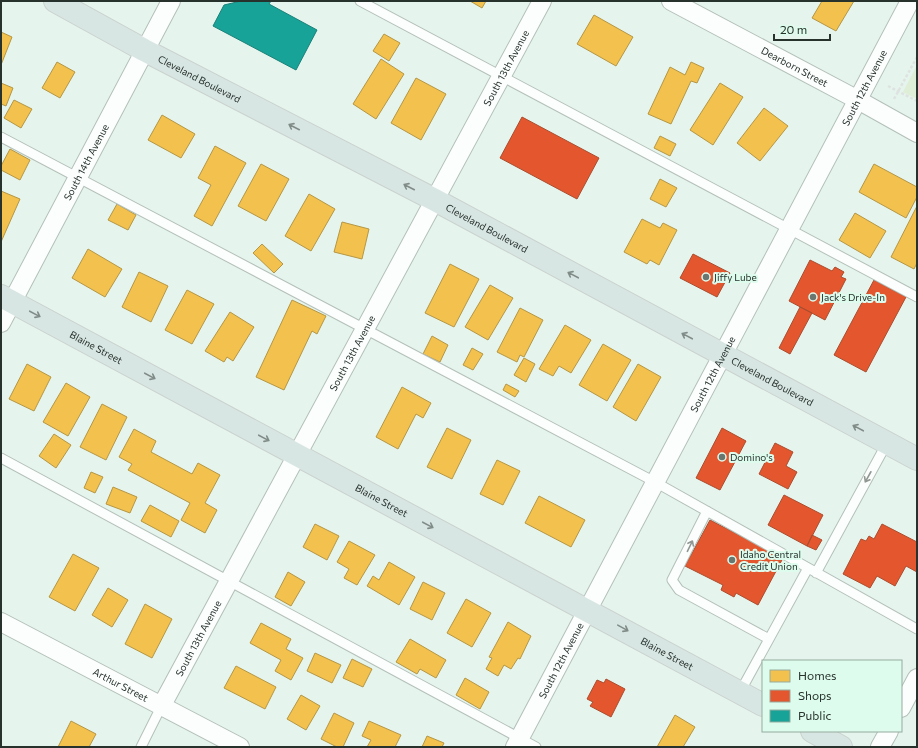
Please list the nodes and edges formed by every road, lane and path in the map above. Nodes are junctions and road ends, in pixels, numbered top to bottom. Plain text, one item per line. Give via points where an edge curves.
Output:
1 (55, 1) edge
2 (171, 1) edge
3 (360, 1) edge
4 (542, 1) edge
5 (671, 1) edge
6 (910, 1) edge
7 (144, 50) junction
8 (916, 60) edge
9 (502, 76) junction
10 (888, 86) dead end
11 (898, 91) junction
12 (858, 100) junction
13 (893, 101) dead end
14 (917, 101) edge
15 (917, 133) edge
16 (1, 137) edge
17 (77, 178) junction
18 (435, 200) junction
19 (789, 228) junction
20 (917, 297) edge
21 (7, 299) edge
22 (1, 323) edge
23 (366, 328) junction
24 (722, 355) junction
25 (887, 443) junction
26 (297, 455) junction
27 (1, 458) edge
28 (917, 459) edge
29 (655, 482) junction
30 (707, 511) junction
31 (812, 570) junction
32 (230, 581) junction
33 (589, 610) junction
34 (1, 622) edge
35 (917, 629) edge
36 (769, 639) junction
37 (917, 678) edge
38 (740, 692) junction
39 (762, 704) edge
40 (162, 705) junction
41 (902, 706) edge
42 (814, 732) edge
43 (888, 732) edge
44 (517, 743) edge
45 (141, 747) edge
46 (240, 747) edge
47 (536, 747) edge
48 (841, 747) edge
49 (880, 747) edge

1 - 7 main road, Cleveland Boulevard
2 - 7 street, South 14th Avenue
3 - 9 lane
4 - 9 street, South 13th Avenue
5 - 12 street, Dearborn Street
6 - 12 street, South 12th Avenue
7 - 17 street, South 14th Avenue
18 -> 7 main road, Cleveland Boulevard
8 - 11 path
9 - 18 street, South 13th Avenue
9 - 19 lane
10 - 11 path
11 - 13 path
11 - 14 path
12 - 15 street, Dearborn Street
12 - 19 street, South 12th Avenue
16 - 17 lane
17 - 21 street, South 14th Avenue
17 - 23 lane
18 - 23 street, South 13th Avenue
24 -> 18 main road, Cleveland Boulevard
19 - 20 lane
19 - 24 street, South 12th Avenue
21 - 22 street, South 14th Avenue
21 -> 26 main road, Blaine Street
23 - 26 street, South 13th Avenue
23 - 29 lane
25 -> 24 main road, Cleveland Boulevard
24 - 29 street, South 12th Avenue
25 - 28 main road, Cleveland Boulevard
25 -> 31 lane
26 - 32 street, South 13th Avenue
26 -> 33 main road, Blaine Street
27 - 32 lane
29 - 30 lane
29 - 33 street, South 12th Avenue
30 - 31 lane
36 -> 30 lane via 679,590 672,580
31 - 35 lane
31 - 36 lane
32 - 40 street, South 13th Avenue
32 - 44 lane
33 -> 38 main road, Blaine Street
33 - 44 street, South 12th Avenue
34 - 40 street, Arthur Street
36 - 38 lane
37 - 41 street
38 - 39 main road, Blaine Street
40 - 45 lane
40 - 46 street, Arthur Street
42 - 48 main road
43 - 49 street
44 - 47 lane

